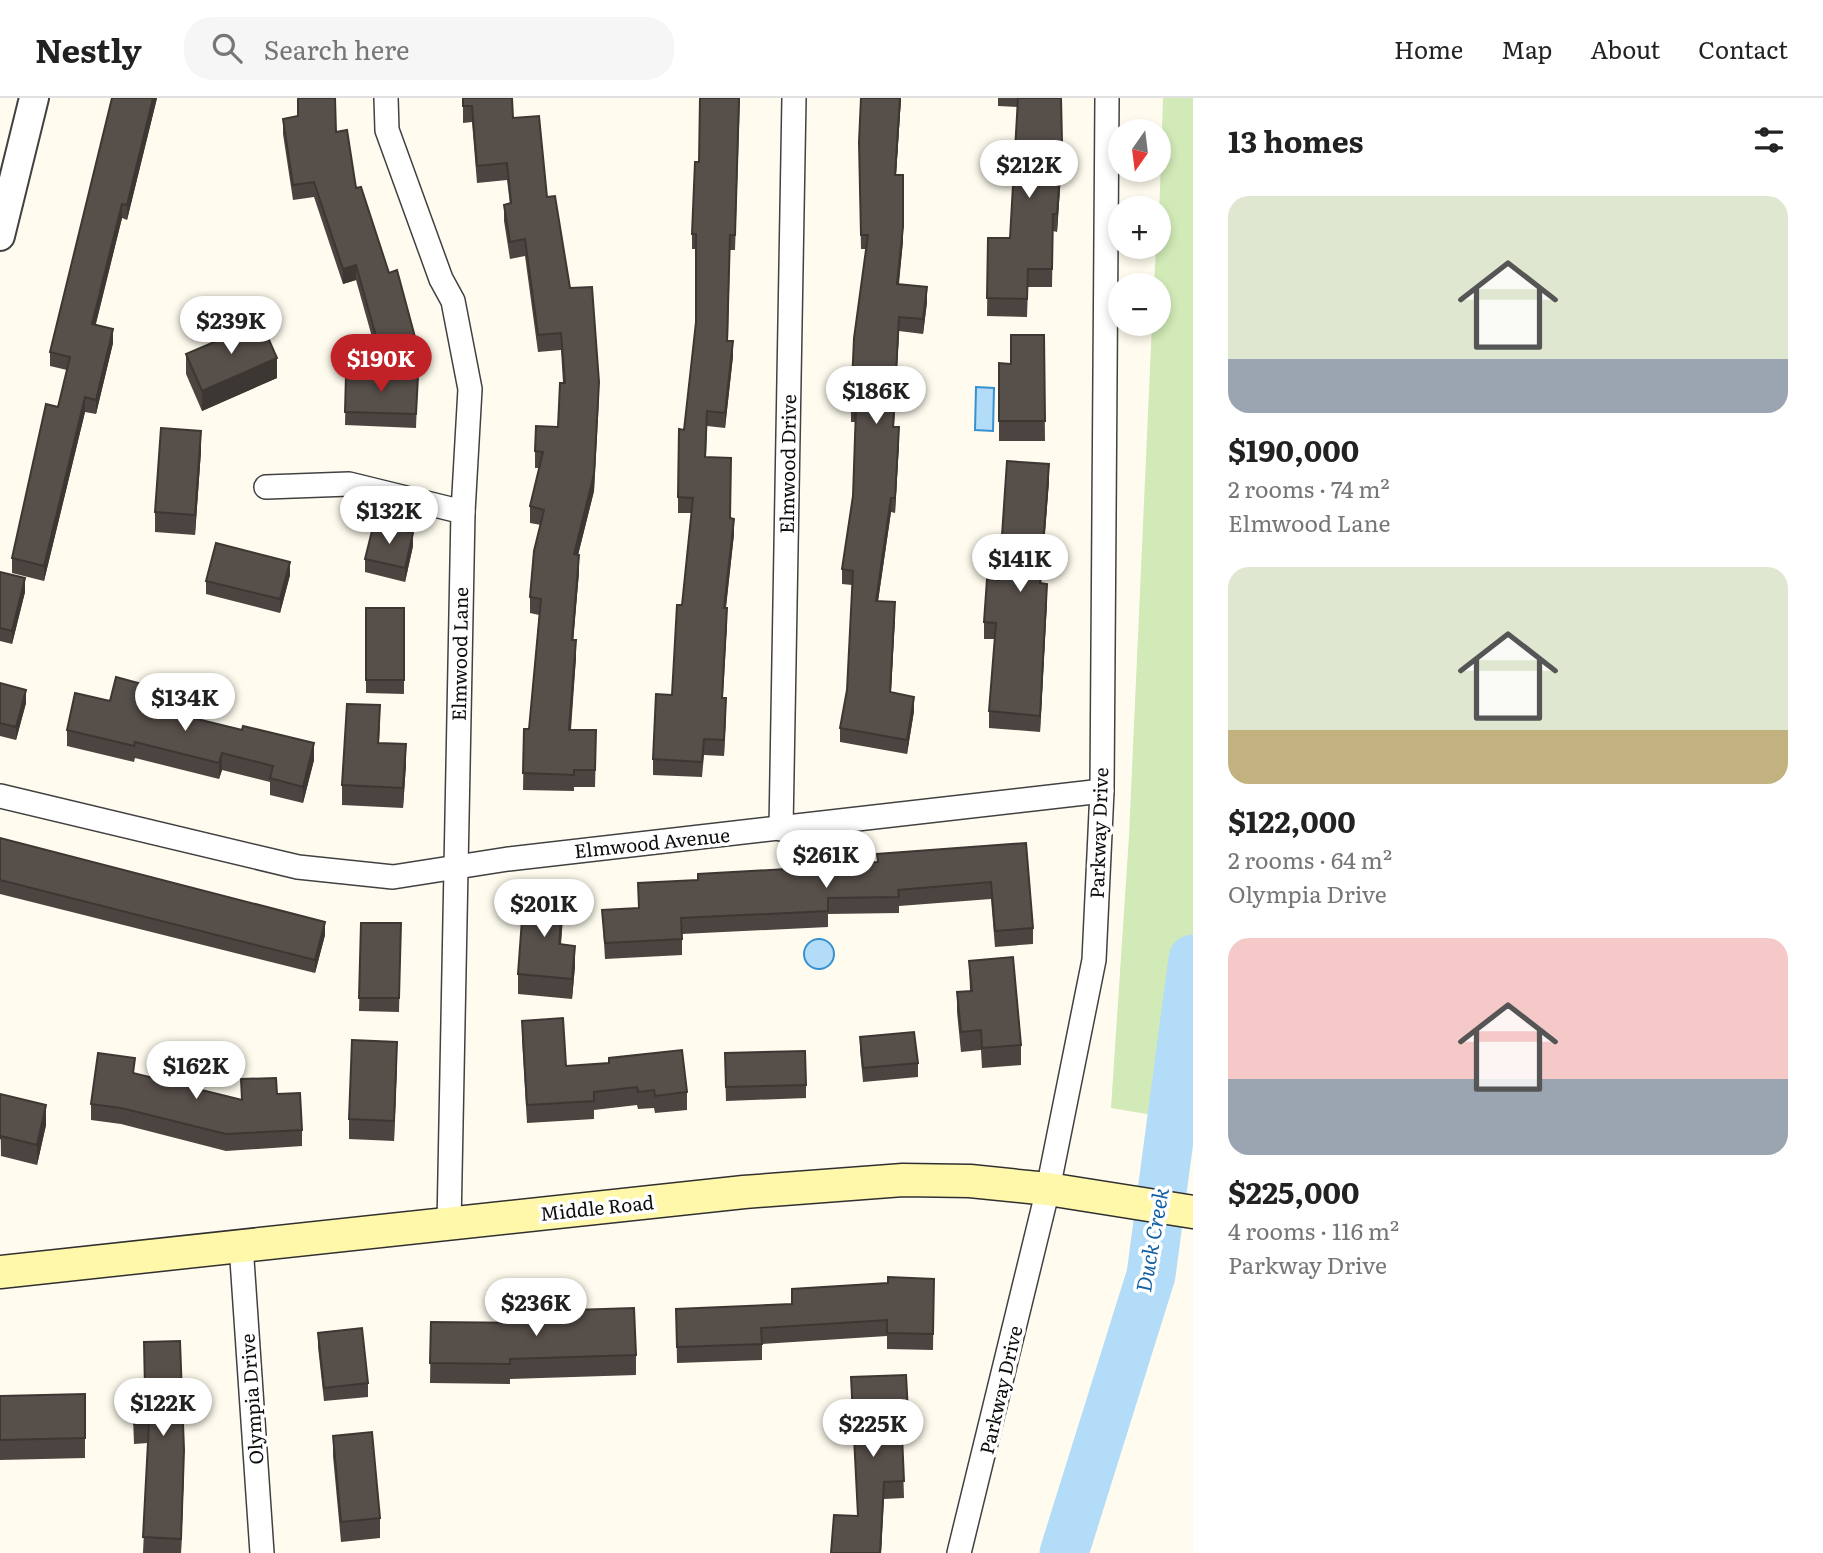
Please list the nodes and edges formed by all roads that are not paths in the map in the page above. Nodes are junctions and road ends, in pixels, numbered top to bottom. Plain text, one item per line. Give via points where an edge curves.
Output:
1 (34, 98) edge
2 (386, 98) edge
3 (794, 98) edge
4 (1107, 98) edge
5 (0, 236) edge
6 (266, 487) dead end
7 (463, 512) junction
8 (1102, 791) junction
9 (0, 796) edge
10 (780, 829) junction
11 (455, 868) junction
12 (1048, 1189) junction
13 (1193, 1212) edge
14 (449, 1225) junction
15 (242, 1245) junction
16 (0, 1272) edge
17 (262, 1553) edge
18 (960, 1553) edge

1 - 5 street
2 - 7 street, Elmwood Lane via 387,130 453,302 470,389
3 - 10 street, Elmwood Drive
4 - 8 street, Parkway Drive
6 - 7 street via 349,484
7 - 11 street, Elmwood Lane
8 - 10 street, Elmwood Avenue
8 - 12 street, Parkway Drive via 1094,960
9 - 11 street, Elmwood Avenue via 298,867 393,877
10 - 11 street, Elmwood Avenue
11 - 14 street, Elmwood Lane
12 - 13 main road, Middle Road
12 - 14 main road, Middle Road via 903,1180 744,1192
12 - 18 street, Parkway Drive
14 - 15 main road, Middle Road
15 - 16 main road, Middle Road
15 - 17 street, Olympia Drive

